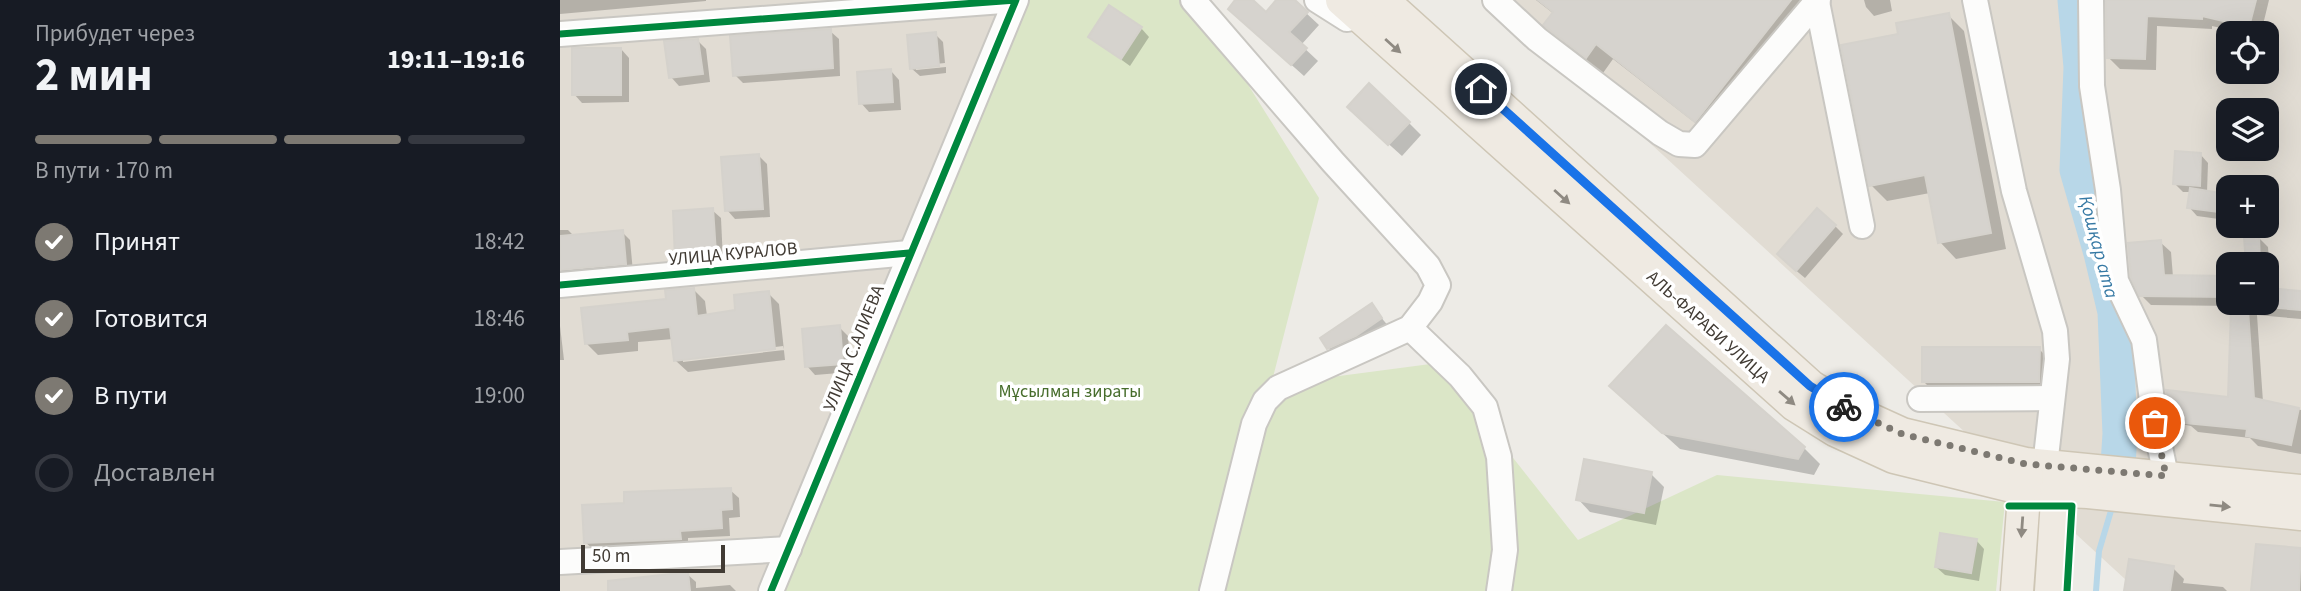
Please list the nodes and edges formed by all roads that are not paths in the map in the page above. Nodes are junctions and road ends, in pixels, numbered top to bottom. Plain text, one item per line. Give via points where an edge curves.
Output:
1 (1016, 0) edge
2 (1193, 0) edge
3 (1317, 0) edge
4 (1495, 0) edge
5 (1975, 0) edge
6 (2091, 0) edge
7 (1818, 1) edge
8 (1361, 5) edge
9 (560, 34) edge
10 (1862, 226) dead end
11 (909, 253) junction
12 (560, 285) edge
13 (1410, 328) junction
14 (2052, 398) junction
15 (1920, 399) dead end
16 (2056, 477) junction
17 (2156, 483) junction
18 (2301, 491) edge
19 (2301, 514) edge
20 (789, 549) junction
21 (560, 562) edge
22 (771, 591) edge
23 (1212, 591) edge
24 (1499, 591) edge
25 (2017, 591) edge
26 (2051, 591) edge

1 - 9 street
1 - 11 street, УЛИЦА С.АЛИЕВА
2 - 13 street via 1428,266 1438,285
3 - 8 street via 1347,19
4 - 7 street via 1537,39 1660,133 1679,144 1695,145
5 - 14 street via 2014,191 2055,331
6 - 17 street via 2092,86 2116,281 2144,340 2155,423
7 - 10 street
8 - 16 main road, АЛЬ-ФАРАБИ УЛИЦА via 1810,386 1902,434
11 - 12 street, УЛИЦА КУРАЛОВ
11 - 20 street, УЛИЦА С.АЛИЕВА
13 - 23 street via 1278,388 1265,401 1254,424
13 - 24 street via 1485,407 1499,457 1505,550
14 - 15 street
14 - 16 street
16 - 17 main road, АЛЬ-ФАРАБИ УЛИЦА
16 -> 25 main road
16 - 26 main road
17 - 18 main road
17 -> 19 main road
20 - 21 street
20 - 22 street, УЛИЦА С.АЛИЕВА

